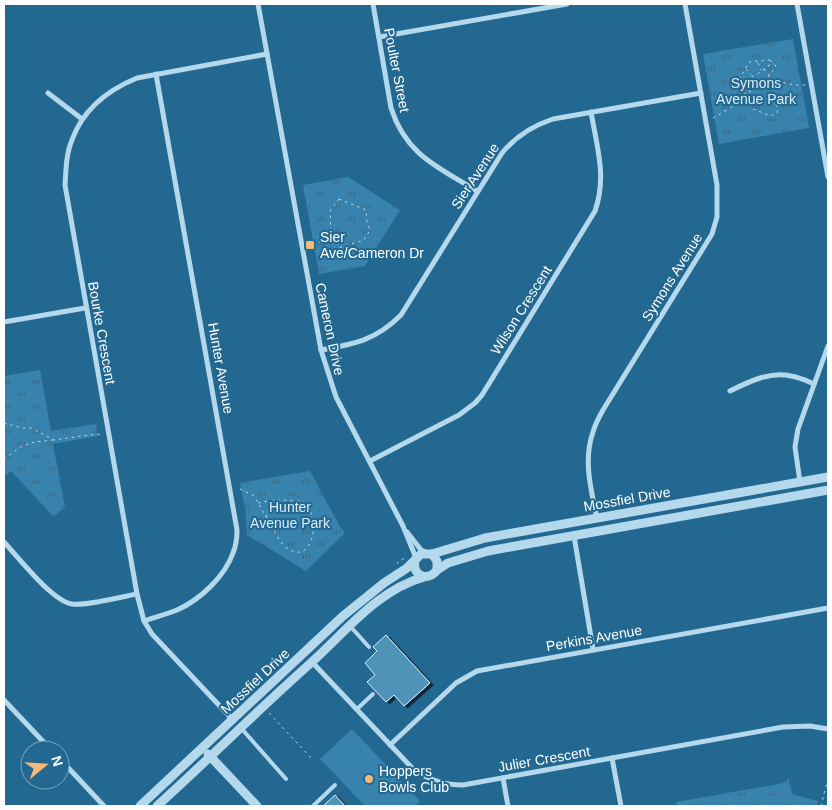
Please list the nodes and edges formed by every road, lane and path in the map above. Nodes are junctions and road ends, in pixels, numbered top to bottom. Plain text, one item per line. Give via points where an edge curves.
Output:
1 (258, 4) edge
2 (373, 4) edge
3 (568, 4) edge
4 (684, 4) edge
5 (797, 4) edge
6 (379, 37) junction
7 (267, 54) junction
8 (758, 62) junction
9 (774, 63) junction
10 (745, 68) junction
11 (764, 69) junction
12 (761, 70) junction
13 (156, 74) junction
14 (752, 75) junction
15 (769, 75) junction
16 (766, 80) junction
17 (811, 84) junction
18 (741, 85) junction
19 (748, 90) junction
20 (48, 93) dead end
21 (700, 93) junction
22 (591, 112) junction
23 (82, 119) junction
24 (706, 122) junction
25 (828, 177) edge
26 (477, 190) junction
27 (343, 232) dead end
28 (331, 237) junction
29 (313, 245) dead end
30 (85, 308) junction
31 (4, 322) edge
32 (828, 346) edge
33 (321, 350) junction
34 (814, 384) junction
35 (730, 391) dead end
36 (4, 423) edge
37 (109, 436) junction
38 (54, 440) junction
39 (4, 459) edge
40 (370, 461) junction
41 (828, 477) edge
42 (800, 482) junction
43 (240, 489) dead end
44 (828, 490) edge
45 (803, 494) junction
46 (274, 500) junction
47 (258, 503) junction
48 (266, 515) junction
49 (597, 518) junction
50 (572, 523) junction
51 (263, 524) junction
52 (403, 526) junction
53 (247, 529) dead end
54 (273, 529) junction
55 (598, 531) junction
56 (574, 536) junction
57 (4, 542) edge
58 (430, 554) junction
59 (415, 560) junction
60 (437, 570) junction
61 (424, 577) junction
62 (137, 594) junction
63 (828, 608) edge
64 (144, 620) junction
65 (350, 626) junction
66 (369, 647) dead end
67 (593, 649) junction
68 (304, 654) junction
69 (312, 662) junction
70 (373, 694) dead end
71 (4, 700) edge
72 (263, 707) junction
73 (357, 709) junction
74 (233, 720) junction
75 (241, 728) junction
76 (828, 729) edge
77 (42, 740) edge
78 (390, 745) junction
79 (203, 748) junction
80 (211, 757) junction
81 (612, 758) junction
82 (312, 760) dead end
83 (70, 770) edge
84 (503, 778) junction
85 (828, 778) edge
86 (286, 779) dead end
87 (335, 785) dead end
88 (104, 806) edge
89 (140, 806) edge
90 (158, 806) edge
91 (258, 806) edge
92 (313, 806) edge
93 (508, 806) edge
94 (621, 806) edge
95 (821, 806) edge

1 - 7 street, Cameron Drive
2 - 6 street, Poulter Street
3 - 6 street
4 - 21 street, Symons Avenue
5 - 17 street
6 - 26 street, Poulter Street via 391,108 403,134 412,148 427,160
7 - 13 street, Bourke Crescent
7 - 33 street, Cameron Drive
8 - 9 path via 770,60
8 - 10 path via 749,62
8 - 12 path
9 - 11 path
9 - 15 path via 775,69
10 - 14 path
10 - 18 path via 738,82
11 - 12 path
11 - 15 path
12 - 14 path
13 - 23 street, Bourke Crescent via 124,83 106,94
13 - 64 street, Hunter Avenue via 237,530 234,552 213,583 178,609
14 - 18 path
15 - 16 path
16 - 17 path via 795,87
16 - 19 path
16 - 19 path via 778,104 777,113 771,116 753,109
17 - 25 street
18 - 19 path
19 - 24 path via 735,105
20 - 23 street
21 - 22 street, Sier Avenue
21 - 24 street, Symons Avenue
22 - 26 street, Sier Avenue via 536,124 520,134 502,153
22 - 40 street, Wilson Crescent via 602,184 595,211 482,395 459,415
23 - 30 street, Bourke Crescent via 71,140 65,185
24 - 49 street, Symons Avenue via 717,185 717,217 712,234 592,432 588,468
26 - 33 street, Sier Avenue via 401,315 368,340
27 - 28 path
28 - 28 path via 335,249 366,239 370,230 367,211 339,199 330,212
28 - 29 path
30 - 31 street
30 - 37 street, Bourke Crescent
32 - 34 street
33 - 40 street, Cameron Drive via 336,397
34 - 35 street via 784,375 755,379
34 - 42 street via 795,447
36 - 38 path via 31,428
37 - 38 path via 97,434
37 - 62 street, Bourke Crescent
38 - 39 path via 22,446
40 - 52 street, Cameron Drive
41 - 42 street, Mossfiel Drive
42 - 45 street
42 - 49 street, Mossfiel Drive
43 - 47 path via 251,494
44 - 45 street, Mossfiel Drive
45 - 55 street, Mossfiel Drive
46 - 47 path
46 - 48 path
46 - 54 path via 304,502 310,510 314,531 308,546 296,552 285,546
47 - 48 path
48 - 51 path
48 - 54 path
49 - 50 street, Mossfiel Drive
49 - 55 street
50 - 56 street
50 - 58 street, Mossfiel Drive via 485,538
51 - 53 path
51 - 54 path
52 - 58 street, Cameron Drive via 421,550
52 - 59 street, Cameron Drive
55 - 56 street, Mossfiel Drive
56 - 60 street, Mossfiel Drive via 488,551 462,558
56 - 67 street
57 - 62 street via 63,602 82,604
58 - 59 street via 421,554
58 - 60 street via 437,561
59 - 61 street via 416,573
59 - 68 street, Mossfiel Drive via 343,616
60 - 61 street
61 - 65 street, Mossfiel Drive via 382,597
62 - 64 street, Bourke Crescent
63 - 67 street, Perkins Avenue
64 - 74 street, Bourke Crescent via 160,644
65 - 66 lane
65 - 69 street, Mossfiel Drive
67 - 78 street, Perkins Avenue via 470,674 456,683
68 - 69 street
68 - 74 street, Mossfiel Drive
69 - 72 street, Mossfiel Drive
69 - 73 street, Julier Crescent
70 - 73 lane
71 - 77 street
72 - 75 street, Mossfiel Drive
72 - 82 path
73 - 78 street, Julier Crescent
74 - 75 street
74 - 79 street, Mossfiel Drive
75 - 80 street, Mossfiel Drive
75 - 86 lane
76 - 81 street, Julier Crescent via 783,727
78 - 84 street, Julier Crescent via 414,770 443,784
79 - 80 street
79 - 89 street, Mossfiel Drive
80 - 90 street, Mossfiel Drive
80 - 91 street
81 - 84 street, Julier Crescent
81 - 94 street
83 - 88 street
84 - 93 street
85 - 95 path
87 - 92 lane

